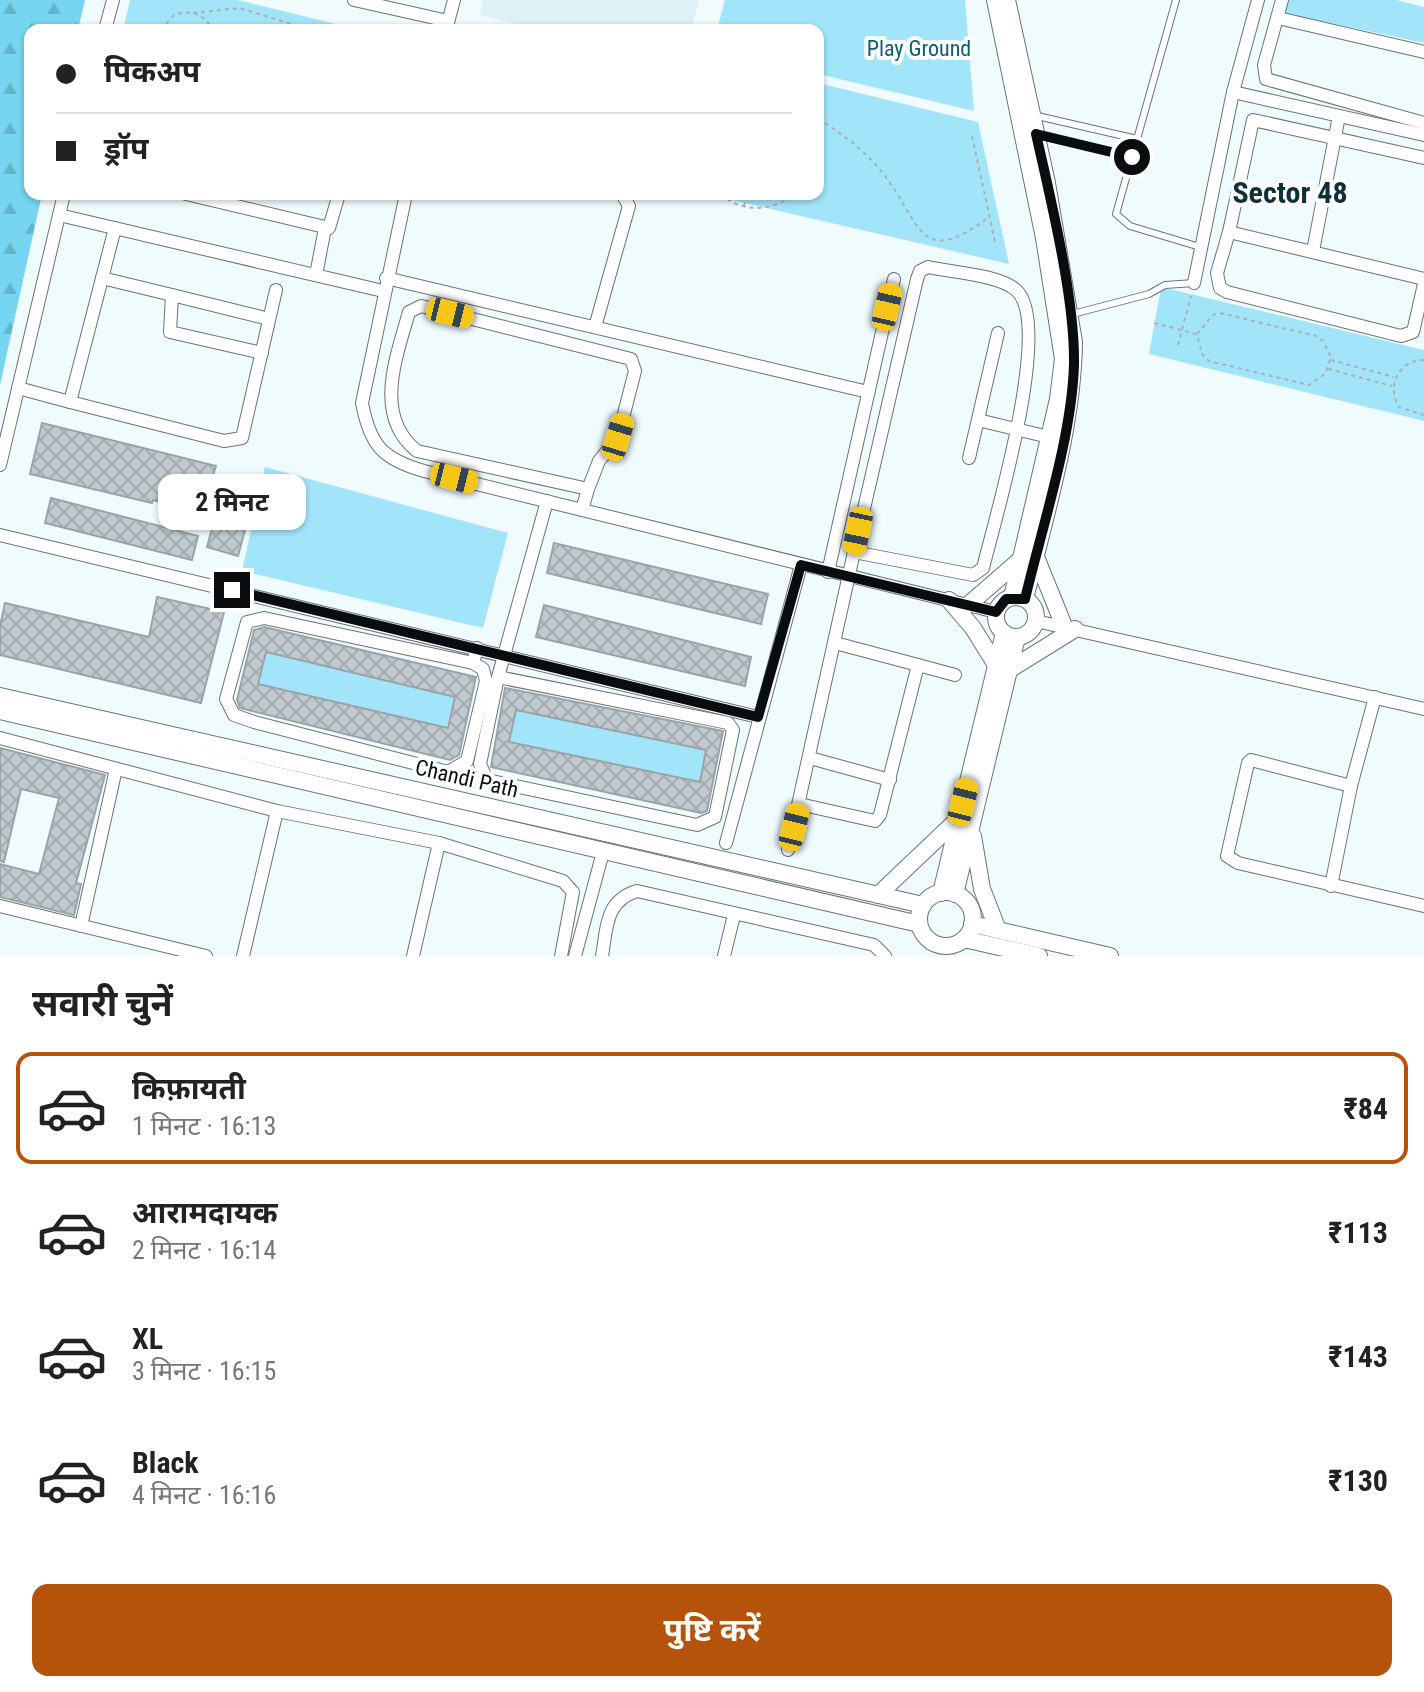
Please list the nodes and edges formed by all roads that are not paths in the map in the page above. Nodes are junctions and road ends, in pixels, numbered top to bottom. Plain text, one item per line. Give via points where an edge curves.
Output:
1 (113, 0) edge
2 (354, 0) edge
3 (454, 0) edge
4 (995, 0) edge
5 (1007, 0) edge
6 (1176, 0) edge
7 (1258, 0) edge
8 (1282, 0) edge
9 (1278, 18) junction
10 (107, 24) edge
11 (443, 24) edge
12 (447, 24) edge
13 (1424, 52) edge
14 (1233, 92) junction
15 (1025, 114) junction
16 (1339, 116) junction
17 (1424, 123) edge
18 (1029, 133) junction
19 (1424, 135) edge
20 (1137, 139) junction
21 (1336, 139) junction
22 (1132, 157) junction
23 (1424, 158) edge
24 (63, 200) edge
25 (211, 200) edge
26 (338, 200) edge
27 (405, 200) edge
28 (628, 200) edge
29 (59, 215) junction
30 (115, 228) junction
31 (325, 228) junction
32 (1229, 232) junction
33 (1203, 248) junction
34 (1313, 251) junction
35 (316, 275) junction
36 (102, 278) junction
37 (386, 278) junction
38 (894, 279) dead end
39 (1424, 282) edge
40 (1194, 283) joint
41 (418, 285) junction
42 (276, 290) dead end
43 (383, 291) junction
44 (172, 295) junction
45 (414, 308) junction
46 (1064, 317) junction
47 (269, 319) junction
48 (595, 327) junction
49 (998, 333) dead end
50 (262, 353) junction
51 (18, 388) junction
52 (868, 392) junction
53 (70, 402) junction
54 (978, 420) junction
55 (1016, 428) junction
56 (1049, 437) junction
57 (969, 458) dead end
58 (0, 465) edge
59 (588, 489) junction
60 (547, 501) junction
61 (582, 510) junction
62 (0, 535) edge
63 (854, 552) junction
64 (1028, 557) junction
65 (801, 565) junction
66 (828, 572) junction
67 (849, 575) junction
68 (261, 597) junction
69 (1019, 598) junction
70 (949, 600) junction
71 (968, 605) junction
72 (996, 612) junction
73 (255, 619) junction
74 (1036, 621) junction
75 (1070, 627) junction
76 (1010, 635) junction
77 (835, 643) junction
78 (477, 648) junction
79 (504, 655) junction
80 (473, 663) junction
81 (918, 665) junction
82 (1003, 668) junction
83 (955, 675) dead end
84 (498, 677) junction
85 (0, 696) edge
86 (1375, 697) junction
87 (1424, 709) edge
88 (0, 711) edge
89 (758, 717) junction
90 (0, 738) edge
91 (810, 758) junction
92 (116, 769) junction
93 (890, 780) junction
94 (1351, 786) junction
95 (799, 804) junction
96 (277, 811) junction
97 (968, 812) junction
98 (439, 843) junction
99 (726, 843) dead end
100 (788, 850) dead end
101 (603, 852) junction
102 (1331, 886) junction
103 (948, 893) junction
104 (878, 895) junction
105 (923, 905) junction
106 (0, 906) edge
107 (1424, 906) edge
108 (734, 915) junction
109 (919, 924) junction
110 (81, 926) junction
111 (998, 930) junction
112 (959, 941) edge
113 (928, 948) edge
114 (206, 956) edge
115 (243, 956) edge
116 (413, 956) edge
117 (561, 956) edge
118 (575, 956) edge
119 (602, 956) edge
120 (724, 956) edge
121 (885, 956) edge
122 (1039, 956) edge
123 (1110, 956) edge

1 - 10 street
2 - 11 street
3 - 12 street
4 - 15 main road
5 - 15 main road
6 - 20 lane
7 - 14 street
8 - 9 street
9 - 13 street
9 - 17 street via 1264,65 1266,79
14 - 16 street
14 - 33 street
15 - 18 main road
15 - 20 lane
16 - 19 street
16 - 21 street
18 - 22 lane
18 - 46 main road
20 - 22 lane
21 - 23 street
21 - 32 street via 1253,120
21 - 34 street
22 - 33 lane via 1116,209 1120,221
24 - 29 street
25 - 31 street
26 - 31 street via 331,226
27 - 37 street
28 - 48 street
29 - 30 street
29 - 51 street
30 - 35 street
30 - 36 street
31 - 35 street
32 - 34 street
32 - 39 street via 1216,277 1227,292 1401,336 1413,332
33 - 40 street
34 - 39 street
35 - 43 street
36 - 44 street
36 - 53 street
37 - 41 street
37 - 43 street
38 - 52 street
40 - 46 lane via 1165,285
41 - 45 street
41 - 48 street
42 - 47 street
43 - 60 street via 362,403 368,433 383,453 424,471
44 - 47 street
44 - 50 street via 170,332
45 - 59 street via 389,396 392,415 410,445 417,451
45 - 59 street via 631,359 635,371 618,437 599,461
46 - 56 main road via 1063,359
46 - 64 main road via 1074,342 1071,395
47 - 50 street
48 - 52 street
49 - 54 street
50 - 53 street via 246,428 235,442
51 - 53 street
51 - 58 street
52 - 66 street
54 - 55 street
54 - 57 street
55 - 56 street
55 - 63 street via 980,572 965,575
55 - 63 street via 1029,355 1022,296 1005,283 928,267 920,271
56 - 64 main road
59 - 61 street
60 - 61 street
60 - 79 street
61 - 65 street
62 - 68 street
63 - 67 street
64 - 69 main road
64 - 71 main road
64 - 75 main road
65 - 66 street
65 - 89 street
66 - 67 street
67 - 70 street
67 - 77 street
68 - 73 street
68 - 78 street
69 - 72 main road via 1001,604
69 - 74 main road via 1035,608
70 - 71 street
70 - 82 main road
71 - 72 street
72 - 76 main road via 996,622
73 - 80 street
73 - 80 street via 247,622 226,699 234,715 448,772 467,761 486,681 483,669
74 - 75 street
74 - 76 main road via 1029,633
75 - 82 main road
75 - 86 street
76 - 82 main road
77 - 81 street
77 - 91 street
78 - 79 street
78 - 80 street
79 - 84 street
79 - 89 street
81 - 83 street
81 - 93 street
82 - 97 main road
84 - 84 street via 480,764 487,780 697,825 715,817 731,750 733,730 728,723
85 - 104 main road, Chandi Path
86 - 87 street
86 - 94 street
88 - 101 main road, Chandi Path
89 - 99 street
90 - 92 street
91 - 93 street
91 - 95 street
92 - 96 street
92 - 110 street
93 - 95 street via 875,821
94 - 102 street
94 - 102 street via 1251,760 1230,839 1227,856 1232,860
95 - 100 street
96 - 98 street
96 - 115 street
97 - 103 main road
97 - 104 main road
97 - 111 main road via 982,889
98 - 116 street
98 - 117 street via 563,881 573,892
101 - 109 main road, Chandi Path
101 - 118 street
102 - 107 street
103 - 105 main road
103 - 112 main road via 969,906
104 - 105 main road, Chandi Path
105 - 109 main road
106 - 110 street
108 - 119 street via 637,891 621,896 609,910
108 - 120 street
108 - 121 street via 874,945
109 - 113 main road
110 - 114 street
111 - 112 main road
111 - 123 main road
112 - 113 main road
112 - 122 main road

